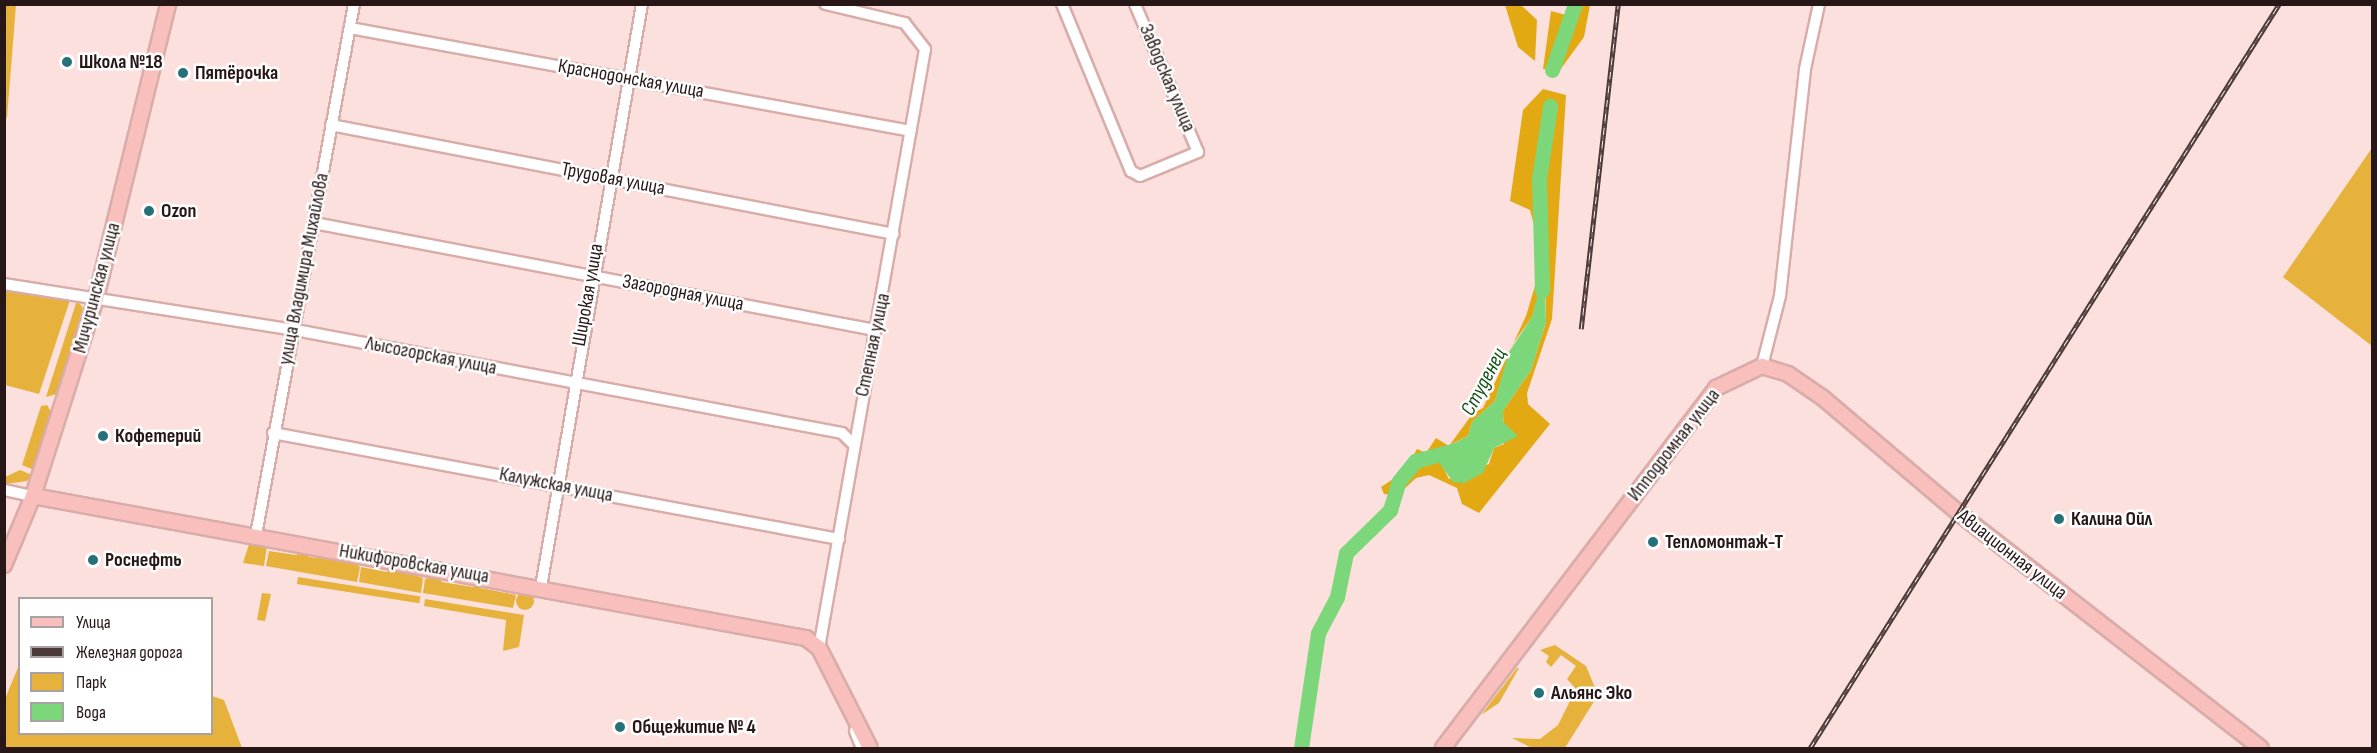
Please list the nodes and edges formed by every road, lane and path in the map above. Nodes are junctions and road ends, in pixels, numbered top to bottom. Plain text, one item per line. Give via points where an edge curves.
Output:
1 (168, 4) edge
2 (354, 4) edge
3 (642, 4) edge
4 (825, 4) edge
5 (1062, 4) edge
6 (1136, 4) edge
7 (1819, 4) edge
8 (350, 28) junction
9 (628, 78) junction
10 (332, 125) junction
11 (912, 131) junction
12 (608, 179) junction
13 (314, 223) junction
14 (894, 234) junction
15 (592, 276) junction
16 (4, 284) edge
17 (96, 298) junction
18 (291, 330) junction
19 (875, 330) junction
20 (1762, 366) junction
21 (573, 383) junction
22 (273, 433) junction
23 (853, 444) junction
24 (556, 486) junction
25 (4, 490) edge
26 (33, 496) junction
27 (256, 534) junction
28 (839, 539) junction
29 (4, 565) edge
30 (541, 587) junction
31 (819, 648) junction
32 (849, 716) junction
33 (862, 748) edge
34 (870, 748) edge
35 (1443, 748) edge
36 (2261, 748) edge

1 - 17 main road, Мичуринская улица
2 - 8 street, улица Владимира Михайлова
3 - 9 street, Широкая улица
4 - 11 street, Степная улица via 897,20 922,42
5 - 6 street, Заводская улица via 1131,171 1140,176 1198,152
7 - 20 street via 1805,69 1780,296
8 - 9 street, Краснодонская улица
8 - 10 street, улица Владимира Михайлова
9 - 11 street, Краснодонская улица
9 - 12 street, Широкая улица
10 - 12 street, Трудовая улица
10 - 13 street, улица Владимира Михайлова
11 - 14 street, Степная улица
12 - 14 street, Трудовая улица
12 - 15 street, Широкая улица
13 - 15 street, Загородная улица
13 - 18 street, улица Владимира Михайлова
14 - 19 street, Степная улица
15 - 19 street, Загородная улица
15 - 21 street, Широкая улица
16 - 17 street, Лысогорская улица
17 - 18 street, Лысогорская улица
17 - 26 main road, Мичуринская улица
18 - 21 street, Лысогорская улица
18 - 22 street, улица Владимира Михайлова
19 - 23 street, Степная улица
20 - 35 main road, Ипподромная улица via 1736,374 1708,398
20 - 36 main road, Авиационная улица via 1788,374 1823,399 1960,514
21 - 23 street, Лысогорская улица via 842,434
21 - 24 street, Широкая улица
22 - 24 street, Калужская улица
22 - 27 street, улица Владимира Михайлова
23 - 28 street, Степная улица
24 - 28 street, Калужская улица
24 - 30 street, Широкая улица
25 - 26 street, Никифоровская улица
26 - 27 main road, Никифоровская улица
26 - 29 main road, Мичуринская улица
27 - 30 main road, Никифоровская улица
28 - 31 street, Степная улица
30 - 31 main road, Никифоровская улица via 800,636
31 - 32 main road
32 - 33 street
32 - 34 main road

